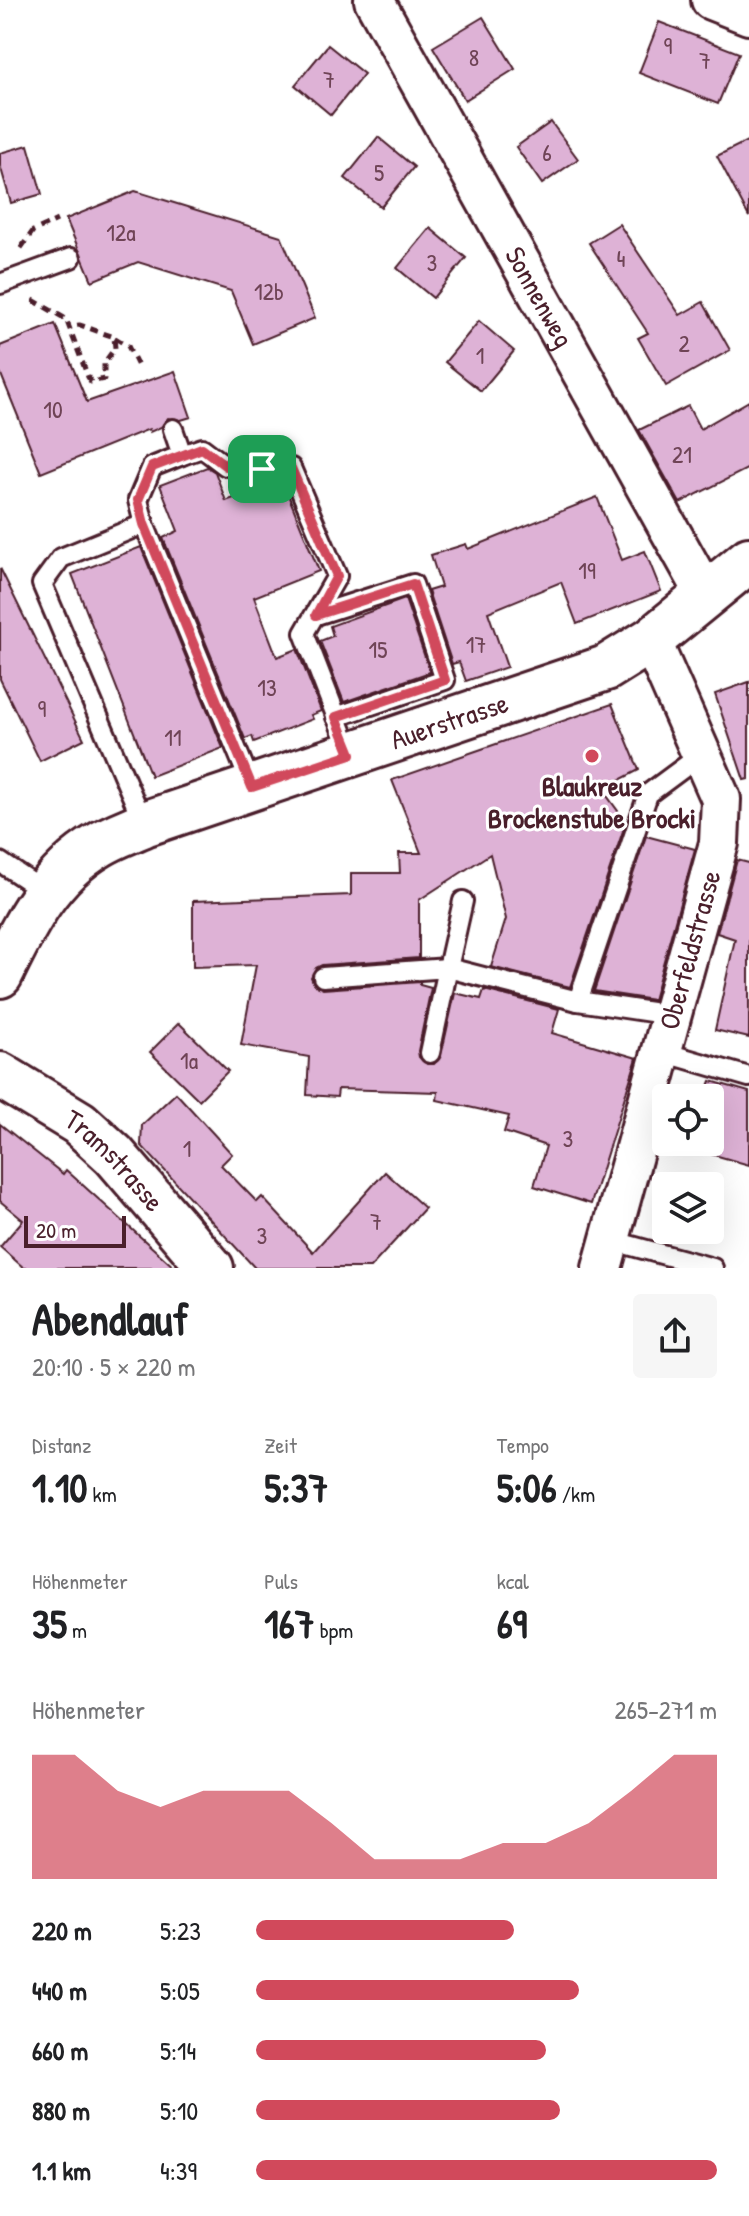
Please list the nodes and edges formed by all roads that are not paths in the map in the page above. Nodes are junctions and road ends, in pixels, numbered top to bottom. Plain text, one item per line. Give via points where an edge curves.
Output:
1 (374, 0) edge
2 (711, 0) edge
3 (749, 15) edge
4 (71, 258) dead end
5 (1, 284) edge
6 (173, 429) dead end
7 (182, 455) junction
8 (144, 524) junction
9 (749, 560) edge
10 (706, 595) junction
11 (316, 615) junction
12 (651, 640) junction
13 (343, 735) junction
14 (702, 754) junction
15 (252, 787) junction
16 (735, 801) edge
17 (144, 824) junction
18 (0, 862) edge
19 (45, 892) junction
20 (463, 901) dead end
21 (448, 968) junction
22 (0, 975) edge
23 (323, 977) dead end
24 (578, 1001) junction
25 (671, 1015) junction
26 (663, 1052) junction
27 (430, 1053) dead end
28 (0, 1075) edge
29 (749, 1077) edge
30 (659, 1084) edge
31 (652, 1122) edge
32 (606, 1254) edge
33 (197, 1263) edge
34 (713, 1268) edge

1 - 10 street, Sonnenweg
2 - 3 street
4 - 5 lane
6 - 7 lane
7 - 8 lane via 152,467 138,500
7 - 11 lane via 202,448 226,466 291,468 337,576
8 - 15 lane
8 - 17 lane via 61,558 42,584
9 - 10 main road, Auerstrasse
10 - 12 main road, Auerstrasse
11 - 13 lane via 304,633
11 - 13 lane via 413,584 445,680
12 - 13 main road, Auerstrasse via 606,668
12 - 14 street, Oberfeldstrasse
13 - 15 main road, Auerstrasse
14 - 16 street, Oberfeldstrasse
14 - 24 lane via 648,794
15 - 17 main road, Auerstrasse
16 - 25 street, Oberfeldstrasse
17 - 19 main road, Auerstrasse via 99,845
18 - 19 lane
19 - 22 main road, Auerstrasse
20 - 21 lane
21 - 23 lane
21 - 24 lane
21 - 27 lane
24 - 25 lane
25 - 26 street, Oberfeldstrasse
26 - 29 lane
26 - 30 street, Oberfeldstrasse
28 - 33 main road, Tramstrasse via 79,1123 114,1155
31 - 32 street, Oberfeldstrasse
32 - 34 lane

